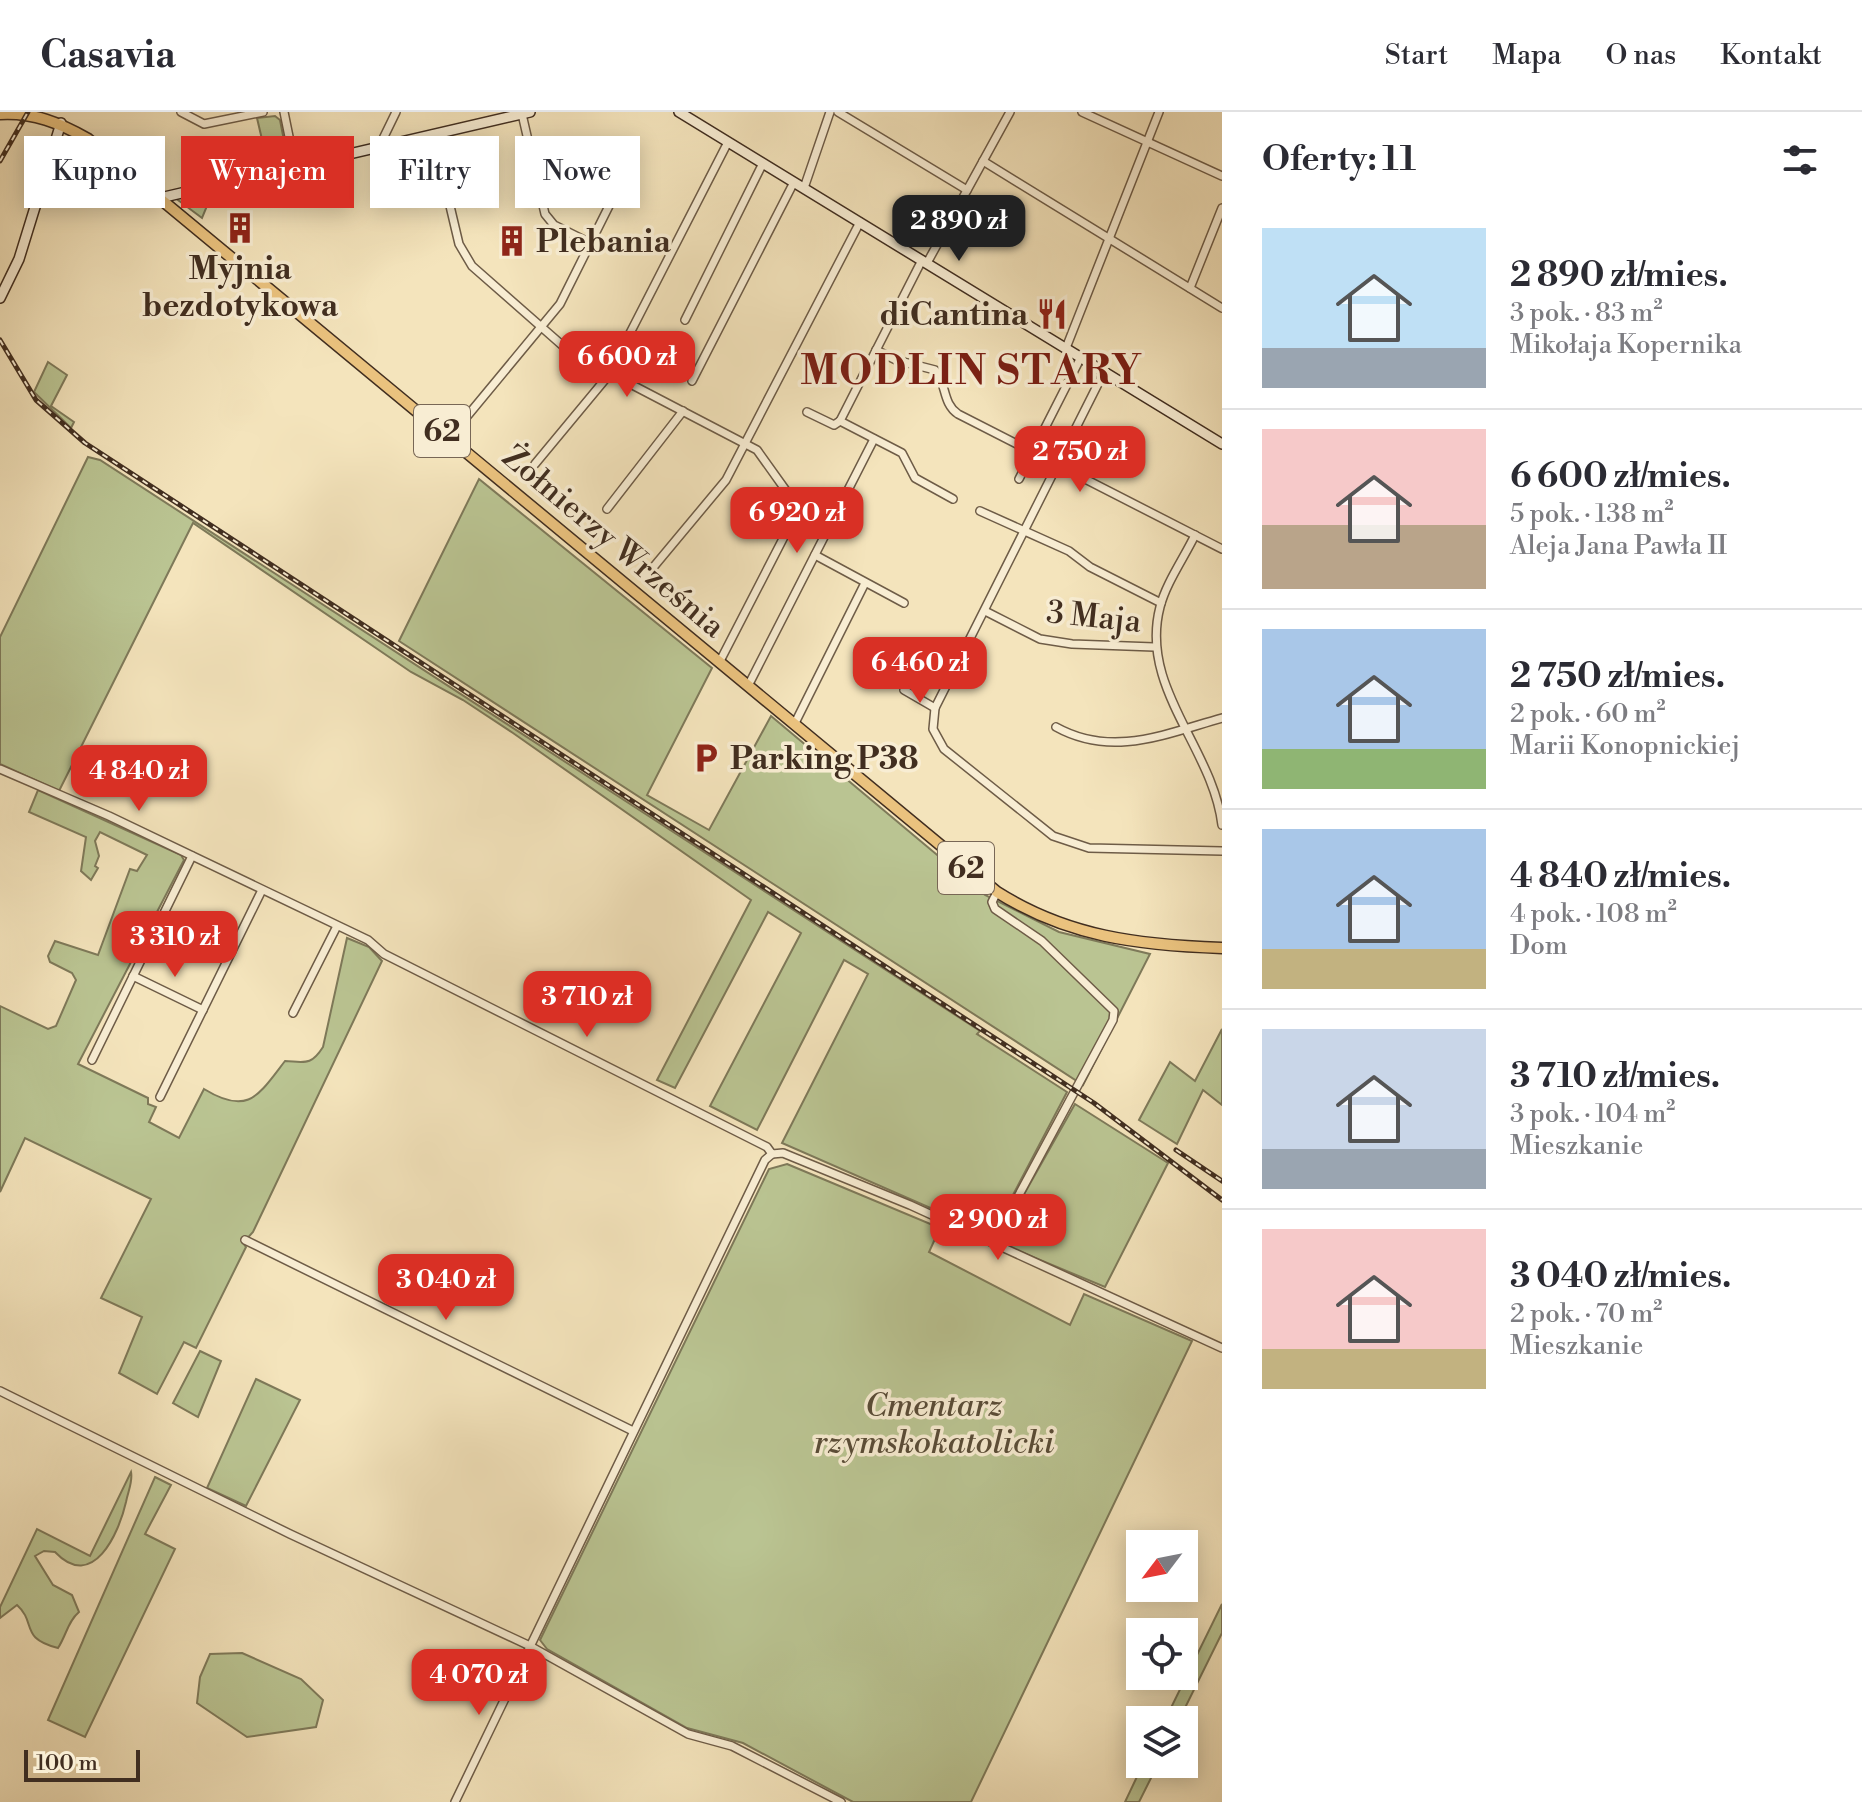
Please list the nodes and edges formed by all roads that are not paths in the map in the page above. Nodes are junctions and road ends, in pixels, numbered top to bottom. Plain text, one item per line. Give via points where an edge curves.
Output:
1 (181, 112) edge
2 (263, 112) edge
3 (284, 112) edge
4 (396, 112) edge
5 (679, 112) edge
6 (830, 112) edge
7 (838, 112) edge
8 (1010, 112) edge
9 (1082, 112) edge
10 (1159, 112) edge
11 (526, 113) edge
12 (0, 114) edge
13 (63, 118) edge
14 (433, 134) junction
15 (84, 136) edge
16 (289, 136) edge
17 (384, 136) edge
18 (425, 136) edge
19 (728, 142) junction
20 (1146, 142) junction
21 (983, 161) junction
22 (763, 163) junction
23 (1222, 176) edge
24 (794, 182) junction
25 (804, 188) junction
26 (967, 190) junction
27 (165, 202) edge
28 (608, 208) edge
29 (1222, 208) edge
30 (860, 222) junction
31 (1109, 238) junction
32 (590, 243) junction
33 (924, 261) junction
34 (1190, 288) junction
35 (0, 298) edge
36 (1222, 308) edge
37 (685, 320) dead end
38 (540, 328) junction
39 (1066, 348) junction
40 (876, 350) junction
41 (1081, 357) junction
42 (1104, 372) junction
43 (609, 373) junction
44 (692, 381) dead end
45 (683, 411) junction
46 (807, 412) dead end
47 (464, 420) dead end
48 (840, 421) junction
49 (874, 439) junction
50 (747, 444) junction
51 (1222, 444) edge
52 (1033, 452) junction
53 (535, 464) dead end
54 (1057, 465) junction
55 (1019, 479) dead end
56 (953, 499) dead end
57 (607, 509) dead end
58 (980, 511) dead end
59 (792, 513) junction
60 (828, 527) junction
61 (1024, 531) junction
62 (1195, 535) junction
63 (1222, 549) edge
64 (815, 555) junction
65 (646, 576) dead end
66 (865, 583) junction
67 (904, 603) dead end
68 (1161, 603) junction
69 (985, 611) junction
70 (1154, 647) junction
71 (719, 663) junction
72 (748, 686) junction
73 (904, 690) dead end
74 (935, 708) junction
75 (1222, 718) edge
76 (794, 725) junction
77 (1056, 727) dead end
78 (1185, 728) junction
79 (0, 769) edge
80 (1222, 825) edge
81 (1222, 851) edge
82 (192, 856) junction
83 (262, 890) junction
84 (997, 892) junction
85 (337, 926) junction
86 (1222, 948) edge
87 (133, 976) junction
88 (203, 1010) junction
89 (293, 1013) dead end
90 (92, 1060) dead end
91 (160, 1097) dead end
92 (772, 1154) junction
93 (245, 1240) dead end
94 (993, 1243) junction
95 (1222, 1348) edge
96 (0, 1391) edge
97 (633, 1431) junction
98 (530, 1646) junction
99 (455, 1802) edge
100 (841, 1802) edge

1 - 2 street via 204,124
3 - 16 street
4 - 17 street
5 - 19 street
6 - 25 street
7 - 26 street
8 - 21 street
9 - 20 street
10 - 20 street
11 - 14 street
11 - 32 street via 545,214 554,225
12 - 13 main road, Żołnierzy Września / 62
13 - 15 main road, Żołnierzy Września / 62
13 - 35 street via 19,259
14 - 18 street
14 - 38 street via 459,244 472,266
19 - 22 street
19 - 43 street
20 - 23 street
20 - 31 street
21 - 26 street
21 - 31 street
22 - 24 street
22 - 37 street
24 - 25 street
24 - 44 street
25 - 30 street
26 - 33 street
27 - 71 main road, Żołnierzy Września / 62
28 - 32 street
29 - 34 street
30 - 33 street
30 - 50 street
31 - 34 street
31 - 39 street
32 - 38 street via 560,304
33 - 39 street
33 - 40 street
34 - 36 street
38 - 43 street via 571,353
38 - 47 street
39 - 41 street
40 - 48 street
40 - 52 street via 935,370 954,411
41 - 42 street
41 - 52 street
42 - 51 street
42 - 54 street
43 - 45 street
43 - 53 street
45 - 50 street
45 - 57 street
46 - 48 street via 834,425
48 - 49 street
49 - 56 street via 902,453 915,478
49 - 60 street
50 - 59 street via 766,459 787,492
50 - 65 street via 726,480
52 - 54 street
52 - 55 street
54 - 61 street
54 - 62 street
58 - 61 street
59 - 60 street
59 - 71 street
60 - 64 street
61 - 68 street
61 - 69 street
62 - 63 street
62 - 68 street
64 - 66 street
64 - 72 street
66 - 67 street
66 - 76 street
68 - 70 street
69 - 70 street, 3 Maja via 1040,639
69 - 74 street
70 - 78 street
71 - 72 main road, Żołnierzy Września / 62
72 - 76 main road, Żołnierzy Września / 62
73 - 74 street
74 - 81 street via 933,729 944,749 1053,836 1089,848
75 - 78 street
76 - 84 main road, Żołnierzy Września / 62
77 - 78 street via 1078,739 1114,743
78 - 80 street via 1215,791
79 - 82 street
82 - 83 street
82 - 87 street
83 - 85 street
83 - 88 street
84 - 86 main road, Żołnierzy Września / 62 via 1084,933 1143,944
84 - 94 street via 995,909 1042,941 1114,1011
85 - 89 street
85 - 92 street
87 - 88 street
87 - 90 street
88 - 91 street
92 - 94 street via 783,1153
92 - 97 street
93 - 97 street
94 - 95 street
96 - 98 street
97 - 98 street
98 - 99 street
98 - 100 street via 688,1734 732,1746

